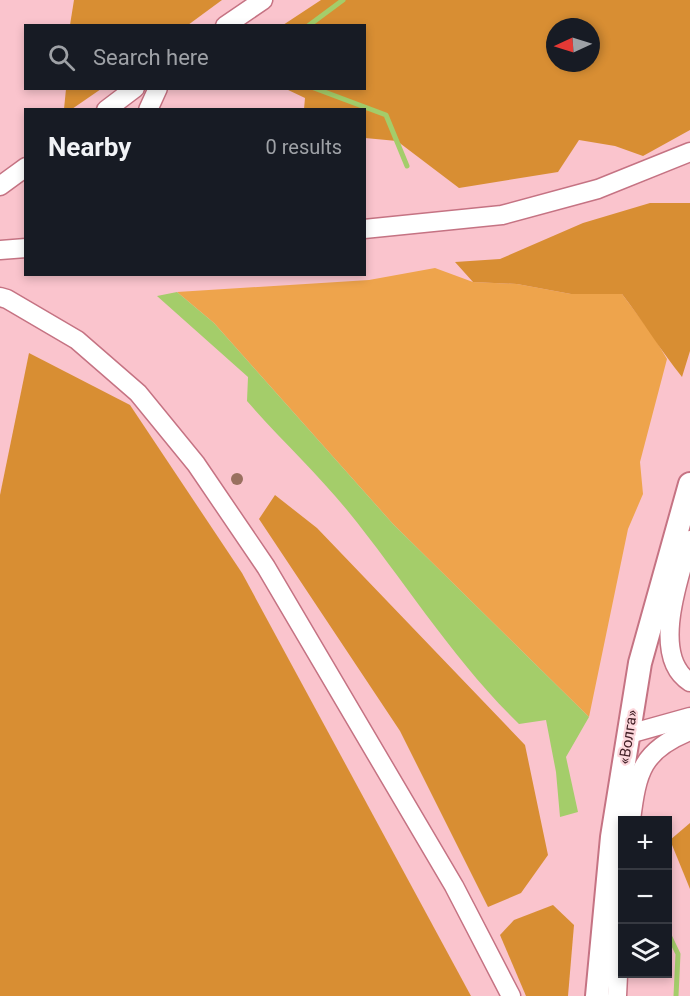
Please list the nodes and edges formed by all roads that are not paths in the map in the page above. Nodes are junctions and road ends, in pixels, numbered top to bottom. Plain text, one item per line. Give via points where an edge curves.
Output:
1 (263, 0) edge
2 (228, 24) edge
3 (132, 90) edge
4 (157, 90) edge
5 (109, 108) edge
6 (149, 108) edge
7 (690, 152) edge
8 (24, 168) edge
9 (0, 186) edge
10 (366, 229) edge
11 (24, 248) edge
12 (0, 250) edge
13 (0, 297) edge
14 (690, 484) edge
15 (690, 540) edge
16 (690, 682) edge
17 (690, 717) edge
18 (690, 731) edge
19 (629, 734) junction
20 (631, 816) edge
21 (620, 924) edge
22 (511, 996) edge
23 (597, 996) edge
24 (617, 996) edge

1 - 2 main road
3 - 5 main road
4 - 6 main road
7 - 10 main road via 598,189 502,215
8 - 9 main road
11 - 12 main road
13 - 22 main road via 77,340 138,393 196,464 266,567 454,886
14 - 19 highway, «Волга» via 640,663
15 - 16 main road via 669,621 670,650 681,676
17 - 19 main road
18 - 20 main road via 669,739 640,770
19 - 23 highway, «Волга» via 612,837
21 - 24 main road

